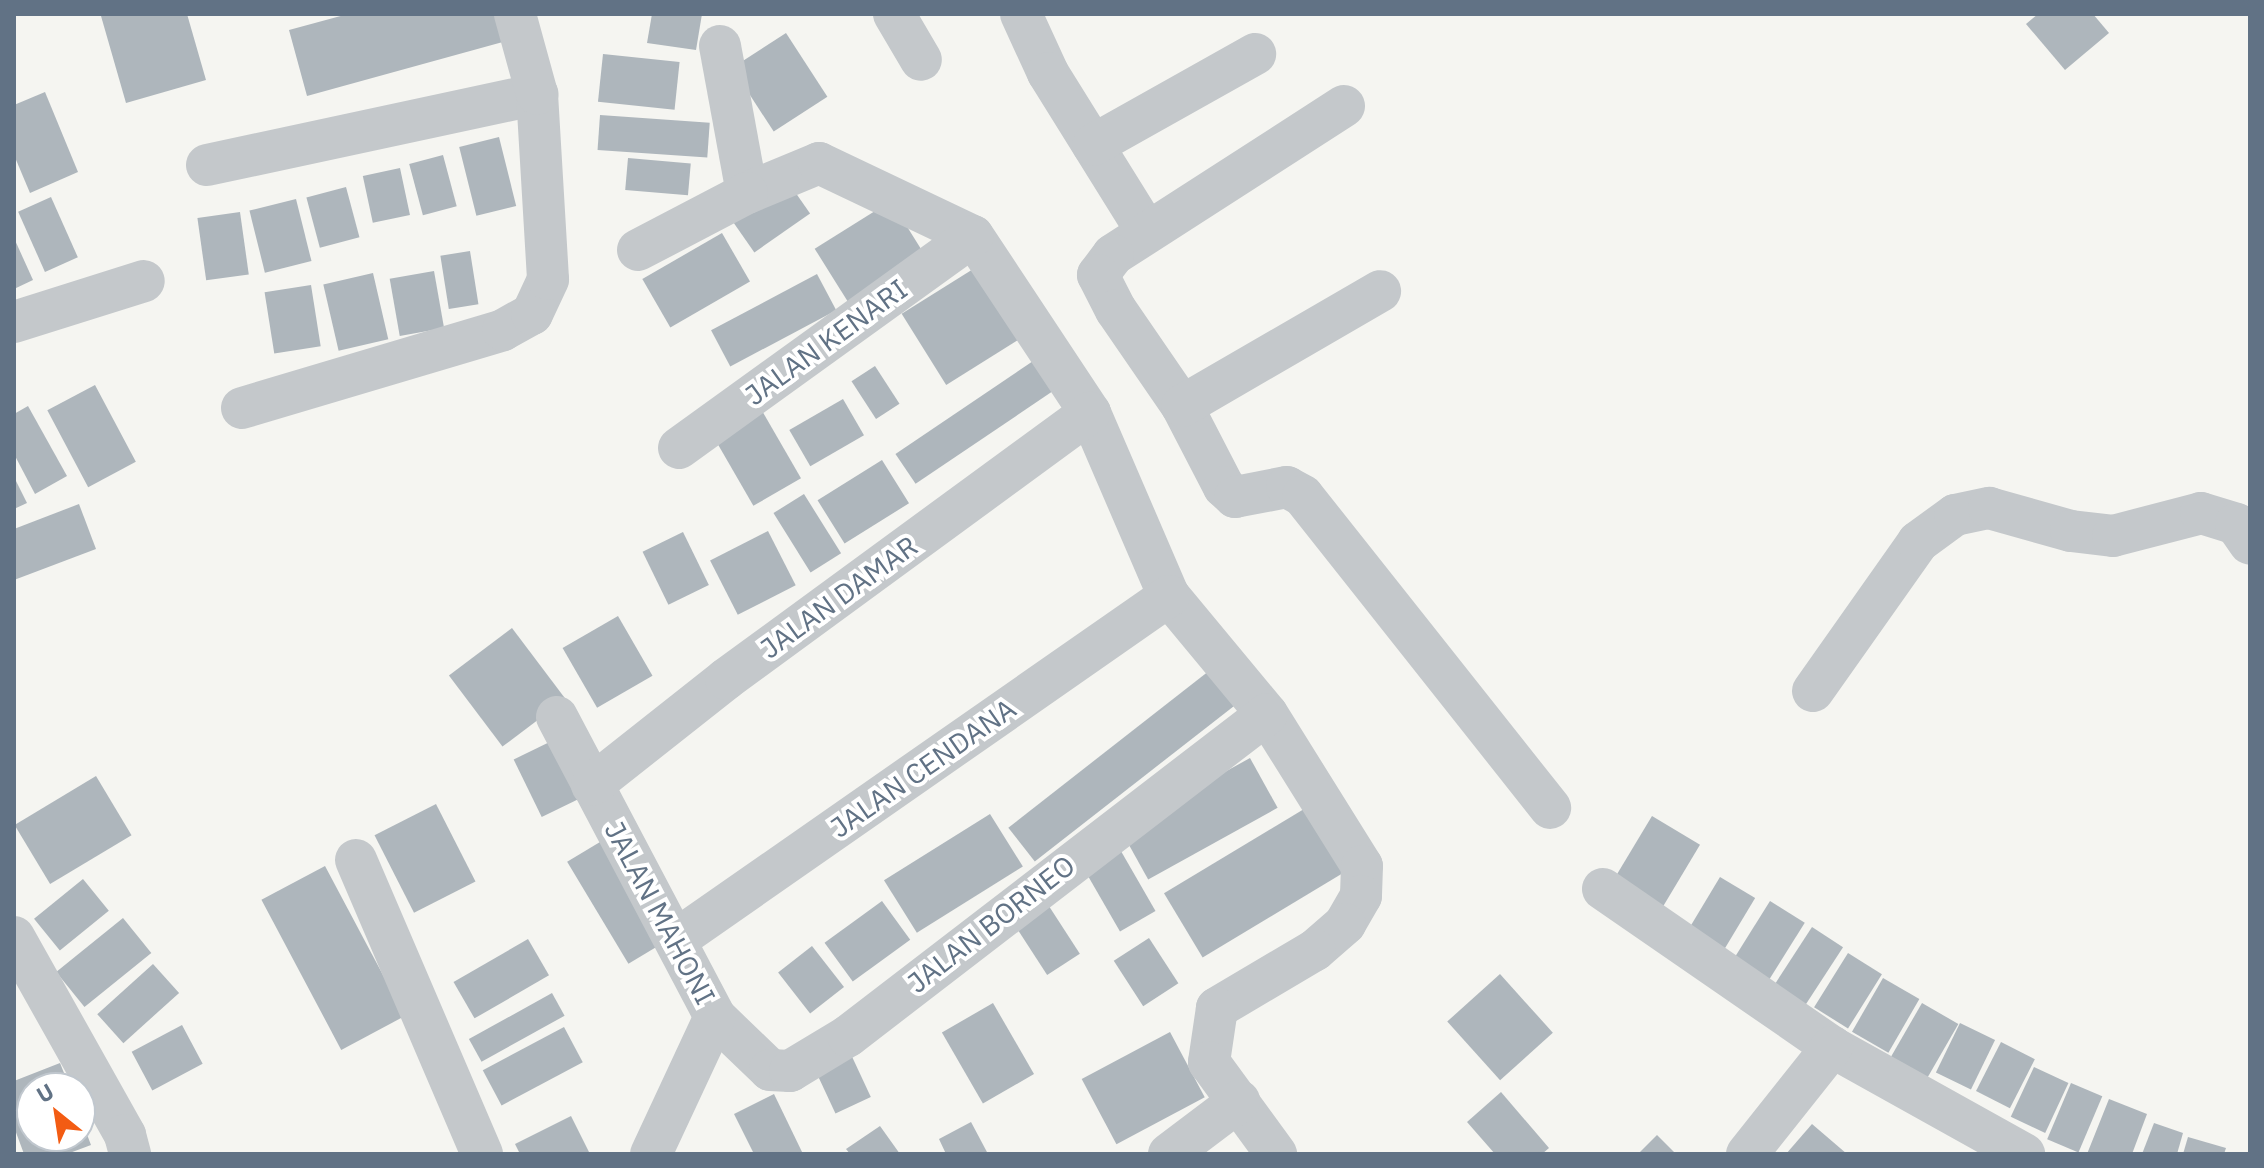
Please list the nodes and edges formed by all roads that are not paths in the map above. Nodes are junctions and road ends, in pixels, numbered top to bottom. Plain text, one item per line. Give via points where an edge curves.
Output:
1 (515, 14) edge
2 (894, 14) edge
3 (1021, 14) edge
4 (720, 46) dead end
5 (1255, 54) dead end
6 (921, 60) dead end
7 (537, 94) junction
8 (1344, 106) dead end
9 (1093, 145) junction
10 (207, 165) dead end
11 (747, 193) junction
12 (1147, 232) junction
13 (973, 236) junction
14 (638, 250) dead end
15 (144, 281) dead end
16 (1380, 291) dead end
17 (14, 322) edge
18 (1182, 406) junction
19 (242, 408) dead end
20 (1090, 413) junction
21 (679, 448) dead end
22 (2250, 544) edge
23 (1169, 596) junction
24 (1813, 691) dead end
25 (1267, 714) junction
26 (557, 717) dead end
27 (592, 785) junction
28 (1550, 808) dead end
29 (356, 860) dead end
30 (1603, 889) dead end
31 (14, 937) edge
32 (677, 939) junction
33 (715, 1017) junction
34 (1832, 1047) junction
35 (1239, 1101) junction
36 (130, 1154) edge
37 (482, 1154) edge
38 (651, 1154) edge
39 (1169, 1154) edge
40 (1276, 1154) edge
41 (1747, 1154) edge
42 (2024, 1154) edge

1 - 7 street
2 - 6 street
3 - 9 street via 1048,73
4 - 11 street
5 - 9 street
7 - 10 street
7 - 19 street via 548,279 532,314 503,330
8 - 12 street
9 - 12 street
11 - 13 street via 756,194 815,162
11 - 14 street
12 - 18 street via 1101,264 1098,275
13 - 20 street
13 - 21 street, JALAN KENARI
15 - 17 street
16 - 18 street
18 - 28 street via 1215,475 1235,497 1287,487 1303,496
20 - 23 street
20 - 27 street, JALAN DAMAR via 726,679
22 - 24 street via 2236,524 2201,513 2113,536 2071,531 1989,508 1955,515 1918,542
23 - 25 street
23 - 32 street, JALAN CENDANA
25 - 33 street, JALAN BORNEO via 812,1060 790,1071 770,1070
25 - 35 street via 1362,866 1361,896 1345,924 1315,950 1217,1008 1208,1058
26 - 27 street, JALAN MAHONI
27 - 32 street, JALAN MAHONI
29 - 37 street
30 - 34 street
31 - 36 street via 125,1135
32 - 33 street, JALAN MAHONI
33 - 38 street, JALAN MAHONI
34 - 41 street
34 - 42 street
35 - 39 street
35 - 40 street

